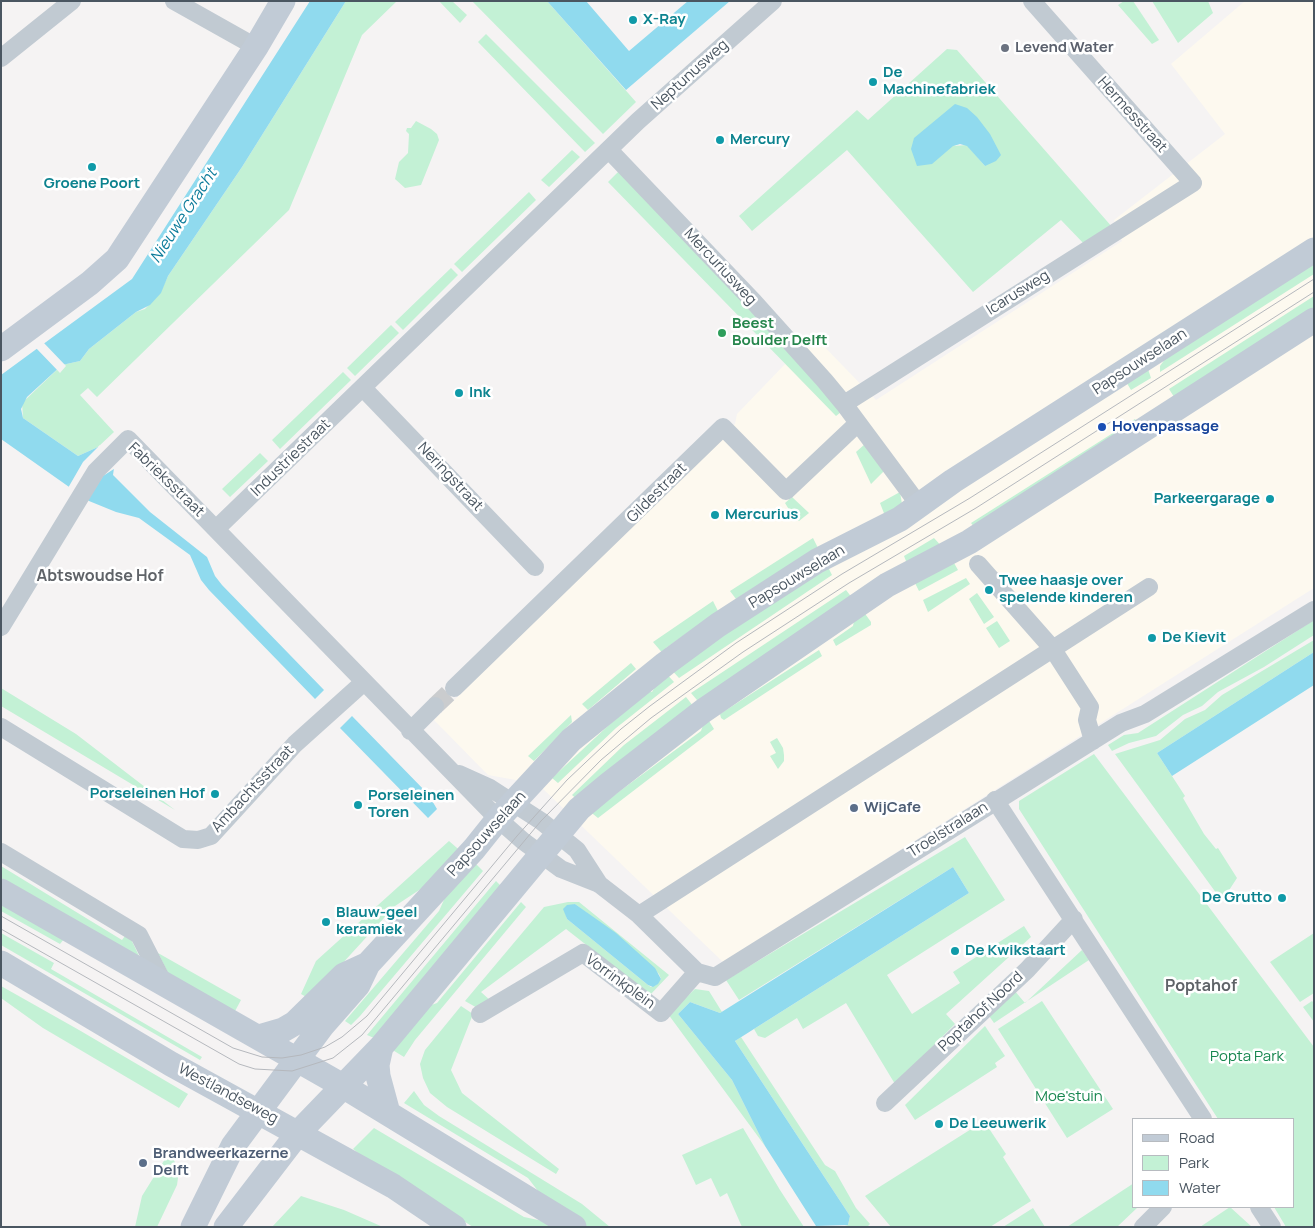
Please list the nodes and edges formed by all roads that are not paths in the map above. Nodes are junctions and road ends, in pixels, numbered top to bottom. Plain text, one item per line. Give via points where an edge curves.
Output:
1 (72, 1) edge
2 (174, 1) edge
3 (283, 1) edge
4 (773, 1) edge
5 (1032, 1) edge
6 (256, 47) junction
7 (1, 58) edge
8 (610, 151) junction
9 (1193, 184) joint
10 (1314, 250) edge
11 (1314, 320) edge
12 (1, 349) edge
13 (363, 388) junction
14 (844, 404) junction
15 (858, 423) junction
16 (919, 505) junction
17 (216, 530) junction
18 (978, 564) dead end
19 (535, 567) dead end
20 (1149, 587) dead end
21 (1314, 610) edge
22 (1, 627) edge
23 (1052, 648) junction
24 (364, 682) junction
25 (454, 688) tunnel mouth
26 (435, 706) tunnel mouth
27 (1, 727) edge
28 (410, 731) junction
29 (1092, 741) junction
30 (454, 772) junction
31 (995, 800) junction
32 (506, 810) junction
33 (558, 835) junction
34 (1, 852) edge
35 (542, 855) junction
36 (599, 884) junction
37 (1, 890) edge
38 (639, 915) junction
39 (1074, 919) junction
40 (1, 964) edge
41 (368, 964) junction
42 (697, 972) junction
43 (164, 984) junction
44 (480, 1014) dead end
45 (259, 1037) junction
46 (381, 1047) junction
47 (298, 1060) junction
48 (343, 1086) junction
49 (885, 1103) dead end
50 (258, 1110) junction
51 (388, 1113) junction
52 (1201, 1118) edge
53 (299, 1132) junction
54 (1161, 1208) edge
55 (1260, 1208) edge
56 (192, 1227) edge
57 (226, 1227) edge
58 (454, 1227) edge
59 (574, 1227) edge
60 (1142, 1227) edge
61 (1272, 1227) edge

1 - 7 street
2 - 6 street
3 - 6 street
4 - 8 street, Neptunusweg via 638,121
5 - 9 street, Hermesstraat
6 - 12 street via 117,259 90,284
8 - 13 street, Industriestraat
8 - 14 street, Mercuriusweg via 754,302
9 - 14 street, Icarusweg
10 - 16 street, Papsouwselaan
11 - 33 street via 969,542 887,585 698,715 579,809
13 - 17 street, Industriestraat
13 - 19 street, Neringstraat
14 - 15 street, Mercuriusweg
15 - 16 street, Mercuriusweg
15 - 25 street, Gildestraat via 786,491 723,427
16 - 32 street, Papsouwselaan via 887,527 817,561 710,631 571,740
17 - 22 street, Fabrieksstraat via 128,439 96,470
17 - 24 street
18 - 23 street
20 - 23 street
21 - 29 street, Troelstralaan via 1145,714 1121,723
23 - 29 street via 1090,707 1087,720
23 - 38 street
24 - 27 street, Ambachtsstraat via 295,744 211,836 198,840 183,839
24 - 28 street
26 - 28 street
28 - 30 street
29 - 31 street, Troelstralaan
30 - 32 street
30 - 32 street via 490,788
31 - 39 street
31 - 42 street, Troelstralaan via 715,977
32 - 33 street
32 - 35 street
32 - 41 street, Papsouwselaan
33 - 35 street
33 - 36 street via 577,850
34 - 43 street via 139,935
35 - 36 street via 561,869
35 - 46 street
36 - 38 street
37 - 43 street
38 - 42 street
39 - 49 street, Poptahof Noord via 1027,970
39 - 52 street
40 - 50 street, Westlandseweg
41 - 45 street, Papsouwselaan via 344,975 294,1023
41 - 47 street, Papsouwselaan via 358,984
42 - 44 street, Vorrinkplein via 661,1013 583,953
43 - 45 street
45 - 47 street
46 - 48 street
46 - 51 street via 378,1076
47 - 48 street
47 - 50 street, Papsouwselaan
48 - 51 street
48 - 53 street
50 - 53 street, Westlandseweg
50 - 56 street, Papsouwselaan via 233,1146
51 - 59 street
53 - 57 street
53 - 58 street, Westlandseweg via 393,1186
54 - 60 street
55 - 61 street

